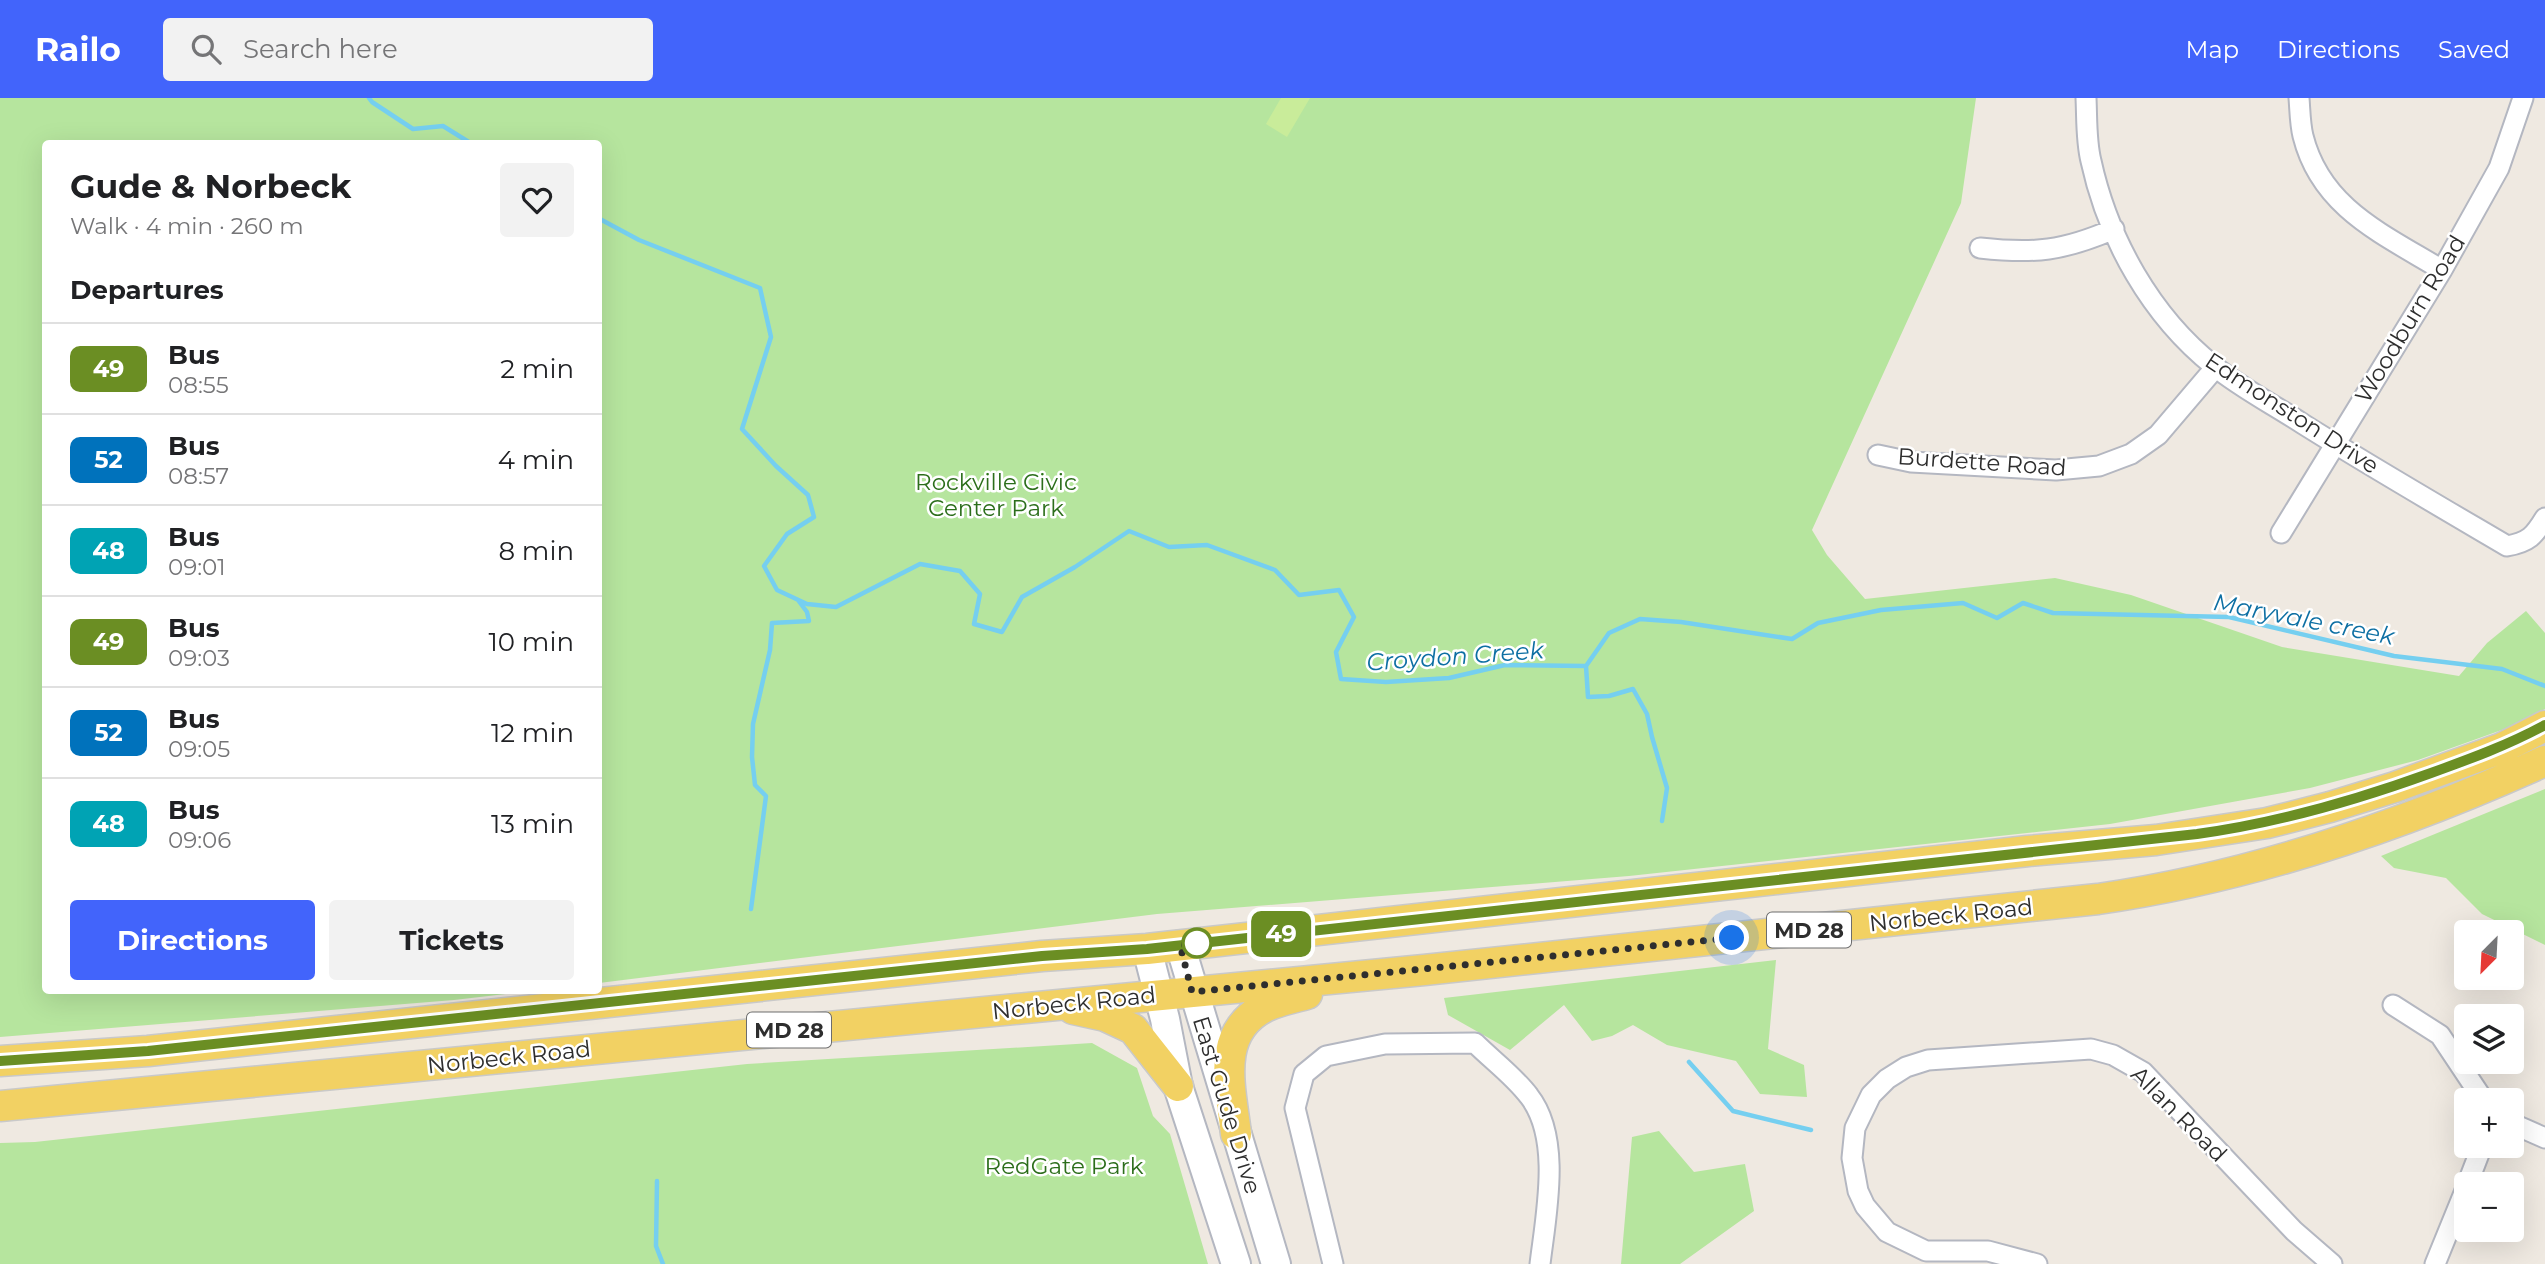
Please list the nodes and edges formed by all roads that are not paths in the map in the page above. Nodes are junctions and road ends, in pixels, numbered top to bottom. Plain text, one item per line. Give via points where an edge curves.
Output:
1 (2086, 98) edge
2 (2300, 98) edge
3 (2523, 98) edge
4 (2114, 229) junction
5 (1980, 248) dead end
6 (2442, 270) junction
7 (2216, 368) junction
8 (2335, 444) junction
9 (1878, 454) dead end
10 (2545, 518) edge
11 (2281, 533) dead end
12 (2545, 726) edge
13 (2545, 761) edge
14 (1180, 945) junction
15 (1147, 949) junction
16 (1366, 976) junction
17 (1192, 992) junction
18 (1157, 995) junction
19 (1052, 1005) junction
20 (2393, 1005) dead end
21 (0, 1061) edge
22 (1178, 1086) junction
23 (2475, 1088) edge
24 (0, 1106) edge
25 (2524, 1129) edge
26 (1236, 1134) junction
27 (2545, 1138) edge
28 (2454, 1216) edge
29 (1236, 1264) edge
30 (1276, 1264) edge
31 (1333, 1264) edge
32 (1540, 1264) edge
33 (2037, 1264) edge
34 (2332, 1264) edge
35 (2435, 1264) edge

1 - 4 street, Edmonston Drive via 2090,159
2 - 6 street via 2302,134 2314,166 2335,199 2355,217
3 - 6 street, Woodburn Road via 2499,168
4 - 5 street via 2048,251
4 - 7 street, Edmonston Drive via 2155,306
6 - 8 street, Woodburn Road
7 - 8 street, Edmonston Drive
7 - 9 street, Burdette Road via 2158,435 2131,454 2099,466 2056,470 1911,462
8 - 10 street, Edmonston Drive via 2507,546 2525,543
8 - 11 street, Woodburn Road
12 - 14 main road, Norbeck Road / MD 28 via 2502,748 2343,803 2267,823
13 - 16 main road, Norbeck Road / MD 28 via 2328,844 2152,891
14 - 15 main road, Norbeck Road / MD 28
14 - 17 main road, East Gude Drive
15 - 18 main road, East Gude Drive
15 - 21 main road, Norbeck Road / MD 28 via 1042,956 148,1051
16 - 17 main road, Norbeck Road / MD 28
16 - 26 main road via 1264,1007 1238,1032 1228,1065
17 - 18 main road, Norbeck Road / MD 28
17 - 26 main road, East Gude Drive
18 - 19 main road, Norbeck Road / MD 28
18 - 22 main road, East Gude Drive
19 - 22 main road via 1105,1016 1133,1029
19 - 24 main road, Norbeck Road / MD 28
20 - 23 street via 2440,1035
22 - 29 main road, East Gude Drive
25 - 27 street
26 - 30 main road, East Gude Drive
28 - 35 street
31 - 32 street via 1294,1108 1304,1073 1326,1056 1385,1044 1475,1043 1530,1097 1545,1128 1550,1187
33 - 34 street, Allan Road via 1988,1251 1926,1251 1887,1232 1865,1206 1852,1158 1854,1128 1871,1095 1887,1079 1928,1060 2091,1049 2113,1055 2143,1072 2294,1231

